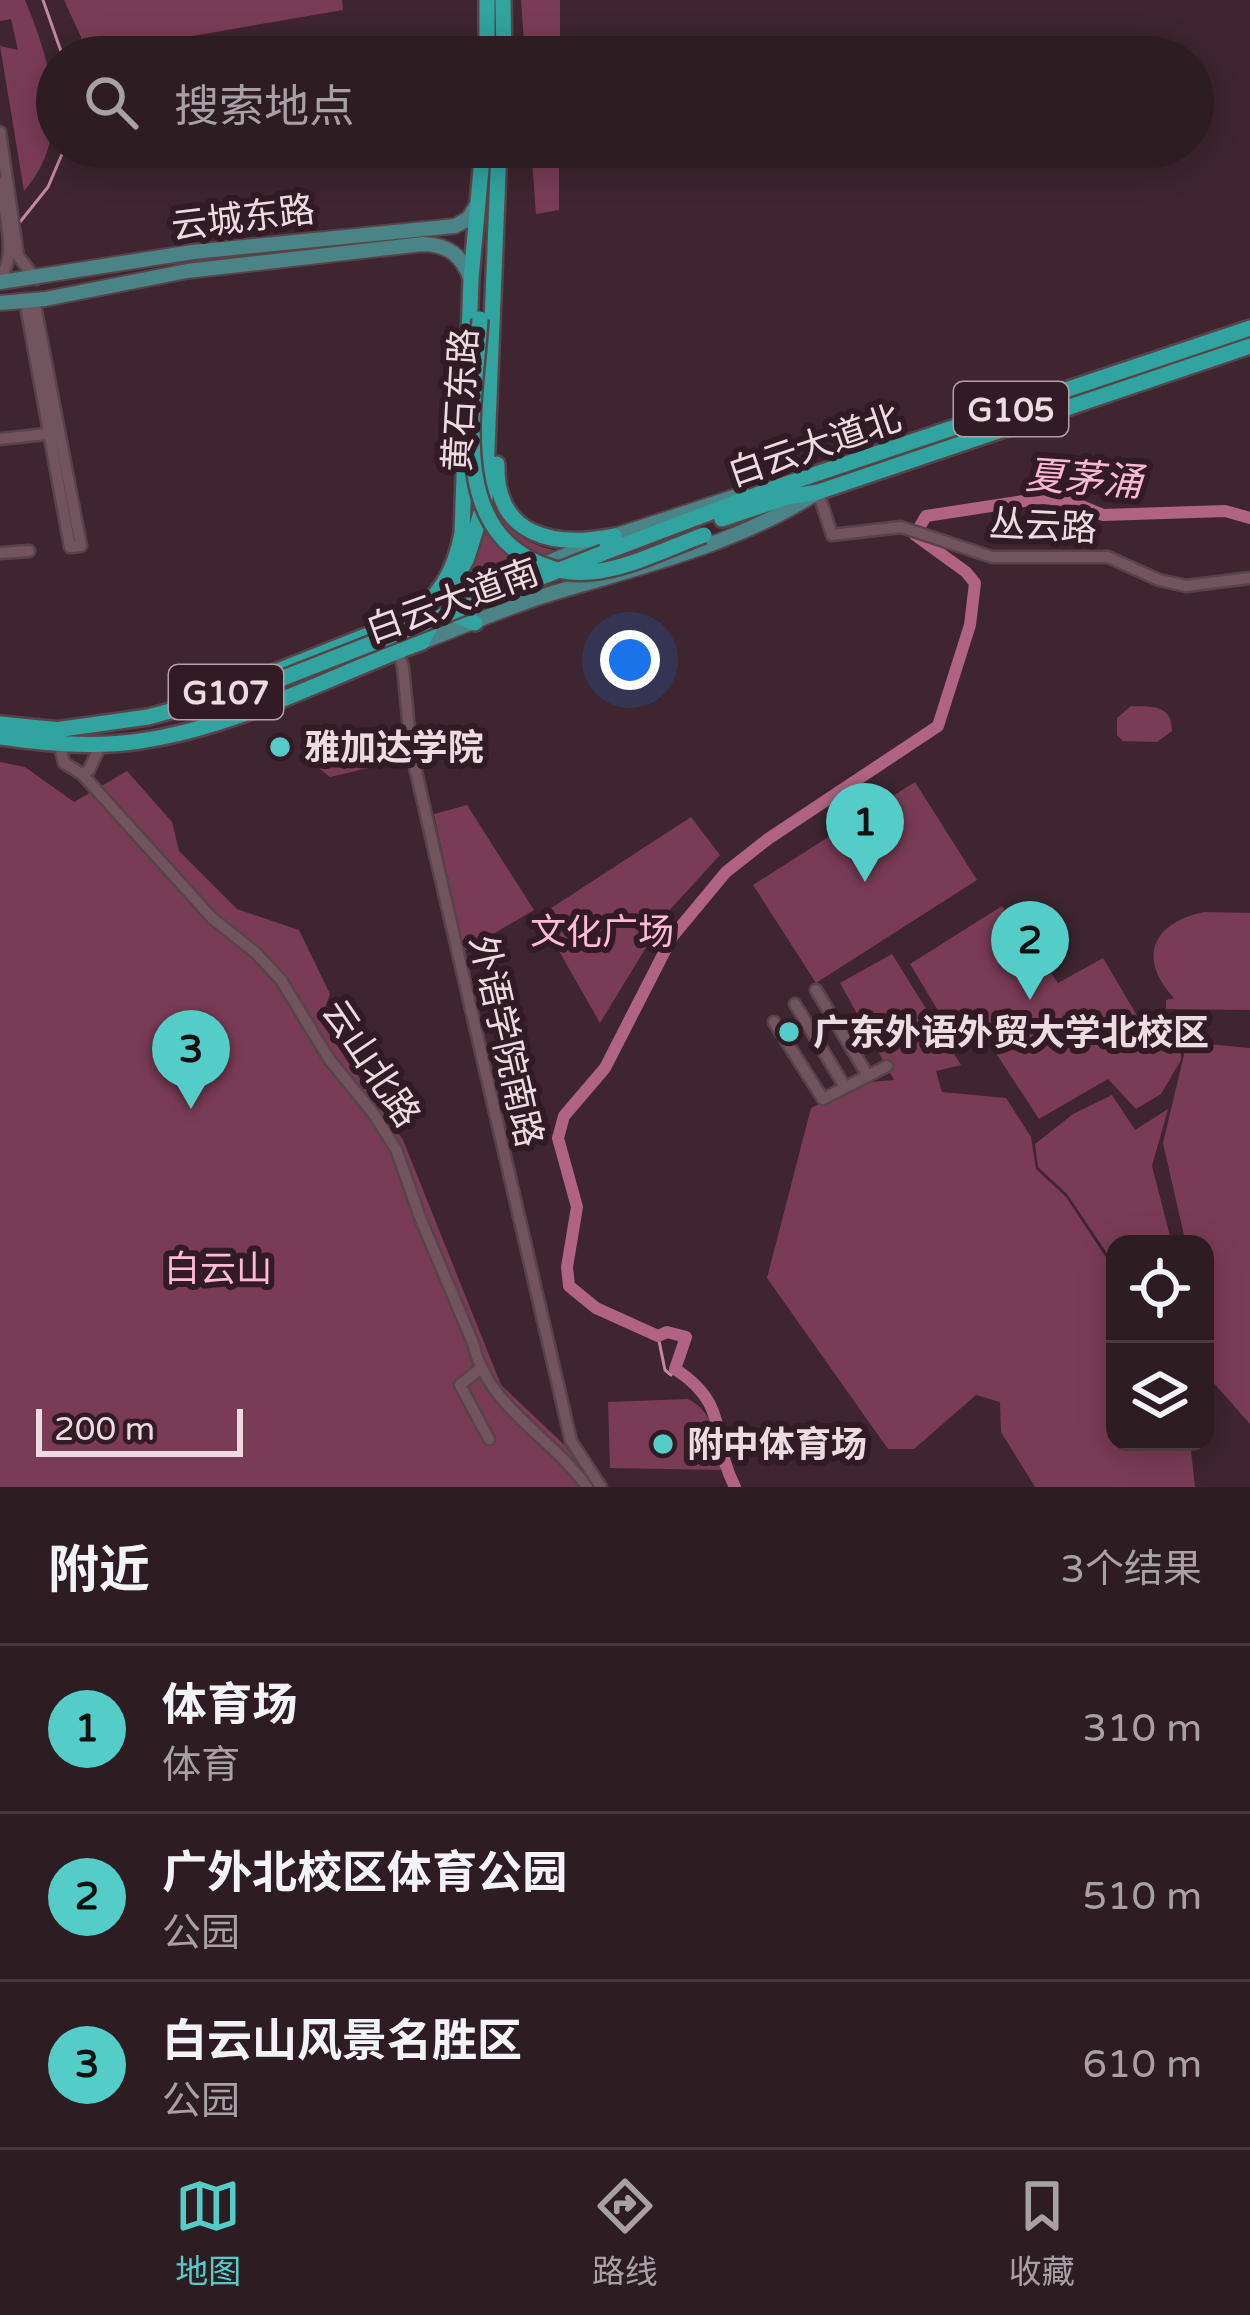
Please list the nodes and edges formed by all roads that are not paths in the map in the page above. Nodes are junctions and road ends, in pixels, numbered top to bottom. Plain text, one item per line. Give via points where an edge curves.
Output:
1 (488, 0) edge
2 (503, 0) edge
3 (487, 36) edge
4 (504, 36) edge
5 (0, 132) edge
6 (482, 168) edge
7 (499, 168) edge
8 (3, 184) edge
9 (481, 199) junction
10 (421, 237) junction
11 (12, 248) junction
12 (39, 279) junction
13 (471, 279) junction
14 (0, 280) edge
15 (35, 300) junction
16 (0, 303) edge
17 (1250, 328) edge
18 (494, 332) junction
19 (1250, 346) edge
20 (54, 433) junction
21 (0, 439) edge
22 (464, 464) junction
23 (488, 467) junction
24 (772, 489) junction
25 (818, 492) junction
26 (614, 536) junction
27 (29, 551) dead end
28 (0, 553) edge
29 (605, 556) junction
30 (1250, 578) edge
31 (448, 596) junction
32 (398, 623) junction
33 (475, 623) junction
34 (422, 643) junction
35 (399, 651) junction
36 (279, 683) junction
37 (0, 724) edge
38 (0, 736) edge
39 (57, 736) junction
40 (101, 744) junction
41 (82, 774) junction
42 (816, 990) dead end
43 (795, 1004) dead end
44 (774, 1022) dead end
45 (887, 1066) dead end
46 (867, 1074) junction
47 (845, 1087) junction
48 (481, 1368) junction
49 (489, 1439) dead end
50 (586, 1480) edge
51 (601, 1487) edge

1 - 3 highway
2 - 4 highway
5 - 8 street
6 - 9 highway, 黄石东路 / G107
7 - 18 highway, 黄石东路 / G107
8 - 11 street
9 - 10 main road, 云城东路 via 462,223
9 - 13 highway, 黄石东路 / G107
9 - 25 highway, bridge via 474,478 486,515 510,546 548,568 587,573
10 - 12 main road, 云城东路 via 208,250
10 - 13 main road via 456,253
10 - 15 main road, 云城东路
11 - 12 street
11 - 14 street
12 - 14 main road, 云城东路
12 - 15 street
13 - 22 highway, 黄石东路 / G107
15 - 16 main road, 云城东路
15 - 20 street
17 - 24 highway, 白云大道北 / G105
18 - 23 highway, 黄石东路 / G107
18 - 26 highway via 502,502 549,538
19 - 25 highway, 白云大道北 / G105
20 - 20 street via 70,547 81,546
20 - 21 street
22 - 23 highway via 476,476
22 - 31 highway, 黄石东路 / G107
23 - 31 highway, 黄石东路 / G107 via 479,527
24 - 26 main road, 白云大道南
24 - 29 highway, 白云大道北 / G105
25 - 29 highway, 白云大道北 / G105
25 - 30 street, 丛云路 via 832,535 888,526 980,554 1100,556 1186,586
25 - 33 main road, 白云大道南 via 769,520
26 - 31 main road, 白云大道南
27 - 28 street
29 - 36 highway, 白云大道南 / G105, bridge
31 - 32 highway, 黄石东路 / G107
31 - 33 highway via 452,614
31 - 34 highway, 黄石东路 / G107
32 - 35 street, 外语学院南路
32 - 39 highway, 白云大道南 / G107 via 189,706
33 - 34 main road, 白云大道南
34 - 35 highway, 白云大道南 / G107
35 - 40 highway, 白云大道南 / G107 via 200,728
35 - 50 street, 外语学院南路 via 411,750
36 - 39 highway, 白云大道南 / G105 via 170,721
36 - 40 highway, 白云大道南 / G105 via 192,722
37 - 39 highway, 白云大道南 / G105
38 - 39 highway, 白云大道南 / G105
39 - 40 highway, 白云大道南 / G105
39 - 41 street, 云山北路 via 64,763
40 - 41 street
41 - 48 street, 云山北路 via 202,907 281,980 374,1113 396,1149
42 - 46 street
43 - 47 street
44 - 47 street via 823,1100
45 - 46 street
46 - 47 street
48 - 49 street via 460,1385
48 - 50 street, 云山北路 via 505,1405
50 - 51 street

